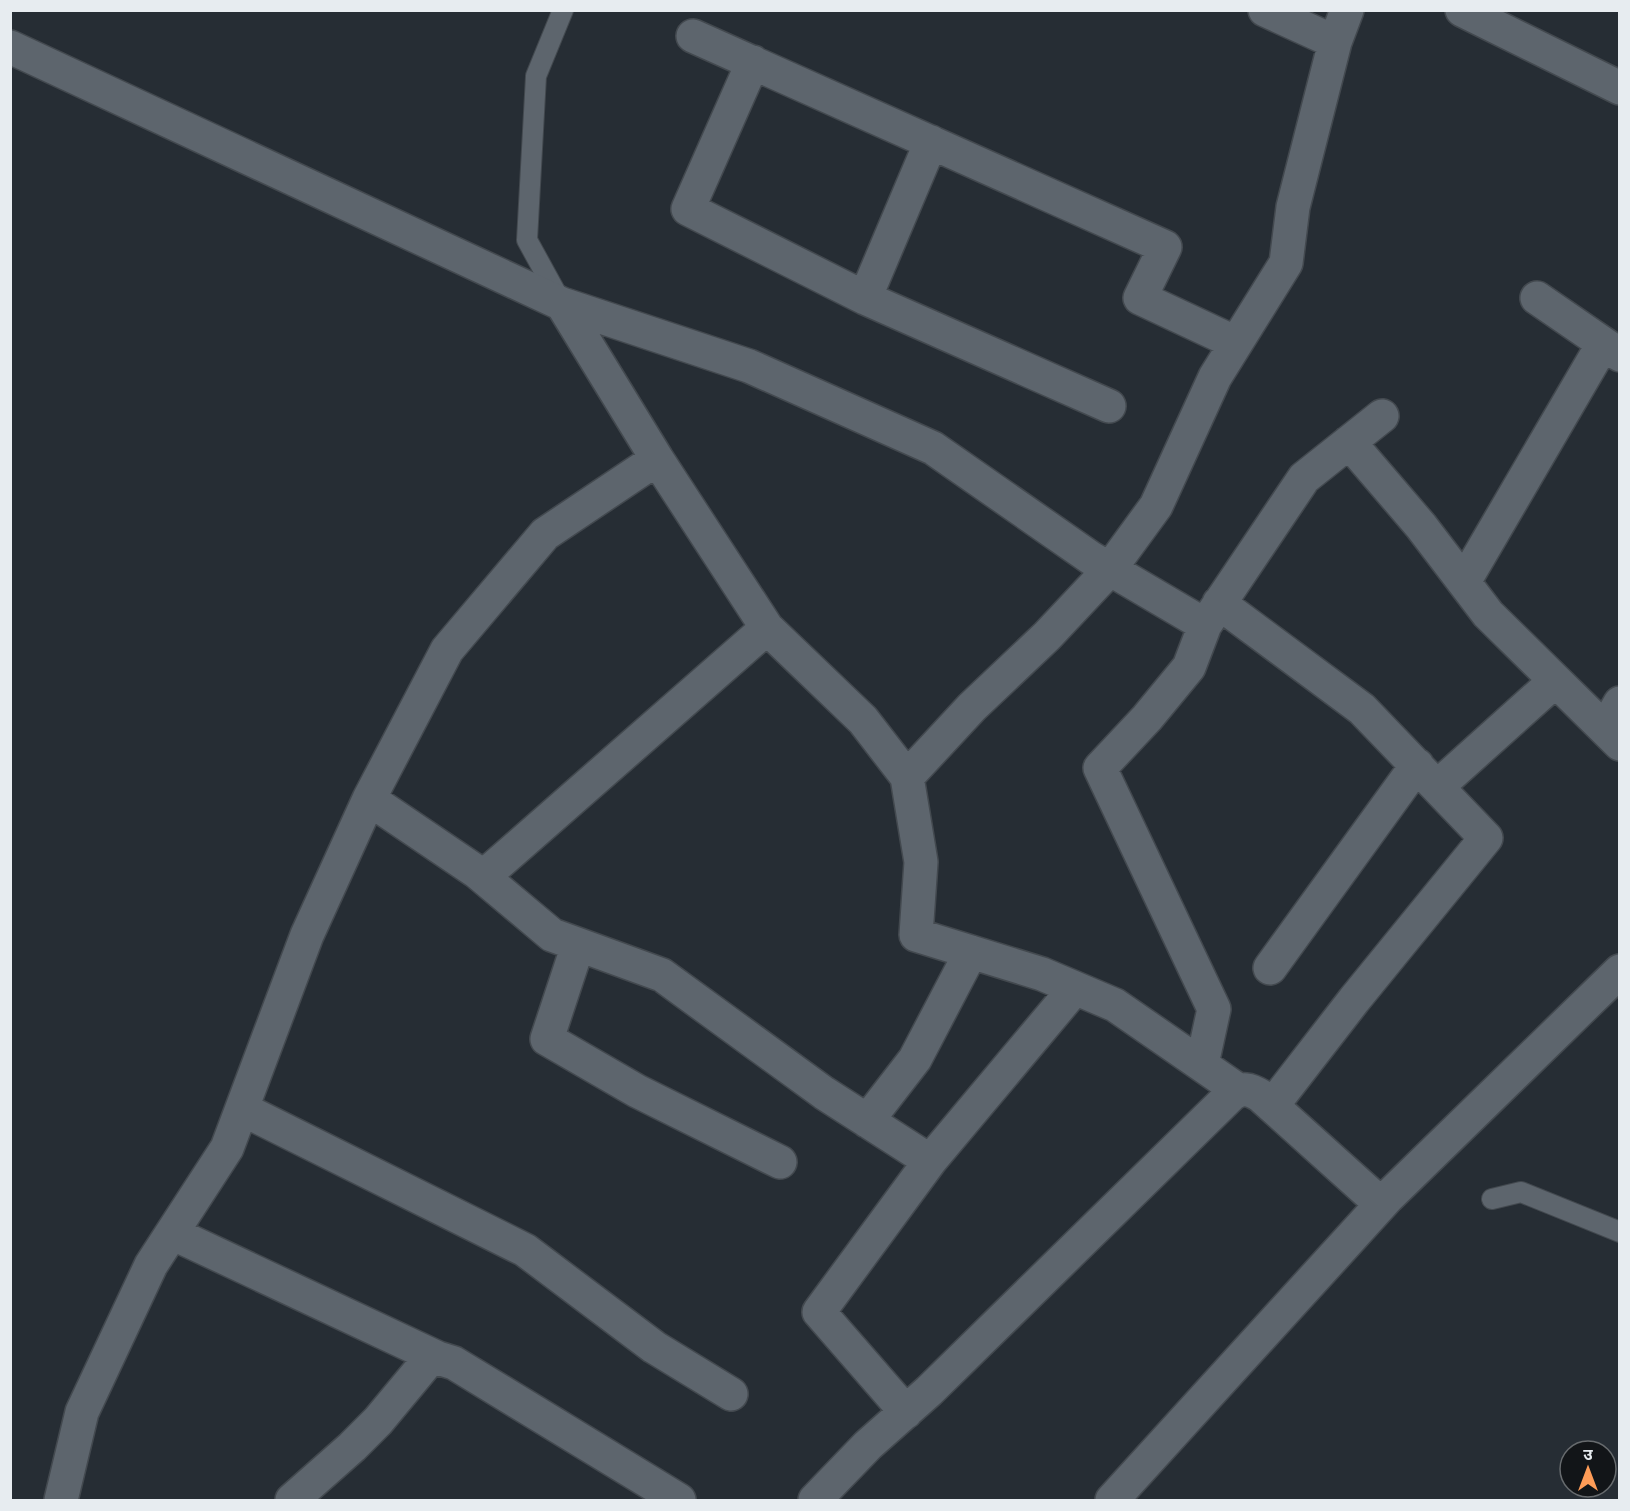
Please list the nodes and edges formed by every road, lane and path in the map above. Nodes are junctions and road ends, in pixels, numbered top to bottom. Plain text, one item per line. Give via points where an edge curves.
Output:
1 (563, 10) edge
2 (1265, 10) edge
3 (1347, 10) edge
4 (1462, 10) edge
5 (693, 36) dead end
6 (1335, 42) junction
7 (10, 47) edge
8 (753, 62) junction
9 (1620, 88) edge
10 (932, 142) junction
11 (865, 298) junction
12 (1537, 298) dead end
13 (562, 304) junction
14 (1236, 343) junction
15 (1611, 349) edge
16 (1109, 406) dead end
17 (1382, 416) dead end
18 (1349, 442) junction
19 (657, 459) junction
20 (1110, 569) junction
21 (1464, 582) junction
22 (1212, 614) junction
23 (767, 628) junction
24 (1555, 681) junction
25 (1615, 726) edge
26 (1427, 776) junction
27 (907, 777) junction
28 (369, 799) junction
29 (483, 877) junction
30 (578, 945) junction
31 (971, 952) junction
32 (1270, 968) dead end
33 (1620, 970) edge
34 (1075, 988) junction
35 (1202, 1064) junction
36 (1238, 1090) junction
37 (1272, 1106) junction
38 (242, 1109) junction
39 (867, 1121) junction
40 (930, 1161) junction
41 (780, 1162) dead end
42 (1492, 1199) dead end
43 (1381, 1204) junction
44 (1620, 1232) edge
45 (172, 1233) junction
46 (438, 1358) junction
47 (731, 1394) dead end
48 (906, 1412) junction
49 (62, 1500) edge
50 (292, 1500) edge
51 (679, 1500) edge
52 (815, 1500) edge
53 (1112, 1500) edge

1 - 13 lane via 536,75 527,240
2 - 6 street
3 - 6 street
4 - 9 street
5 - 8 street
6 - 14 street via 1293,207 1286,262
7 - 13 street
8 - 10 street
8 - 11 street via 688,209
10 - 11 street
10 - 14 street via 1165,247 1140,298
11 - 16 street
12 - 15 street
13 - 19 street
13 - 20 street via 749,366 933,448
14 - 20 street via 1215,377 1156,506
15 - 21 street
17 - 18 street
18 - 21 street
18 - 22 street via 1304,478
19 - 23 street
19 - 28 street via 545,534 447,650
20 - 22 street
20 - 27 street
21 - 24 street via 1488,614
22 - 26 street via 1362,709
22 - 35 street via 1189,667 1100,768 1214,1009
23 - 27 street via 863,720
23 - 29 street
24 - 25 street
24 - 26 street
26 - 32 street
26 - 37 street via 1486,838
27 - 31 street via 921,862 916,935
28 - 29 street
28 - 38 street via 307,935
29 - 30 street via 552,935
30 - 39 street via 662,975
30 - 41 street via 547,1039 637,1091
31 - 34 street
31 - 39 street via 915,1059
33 - 43 street
34 - 35 street via 1115,1005
34 - 40 street
35 - 36 street
36 - 37 street via 1254,1091
36 - 48 street
37 - 43 street
38 - 45 street via 227,1148
38 - 47 street via 525,1250 654,1347
39 - 40 street
40 - 48 street via 819,1312
42 - 44 lane via 1521,1192
43 - 53 street
45 - 46 street
45 - 49 street via 151,1265 82,1412
46 - 50 street via 427,1362 365,1434
46 - 51 street via 454,1363
48 - 52 street

